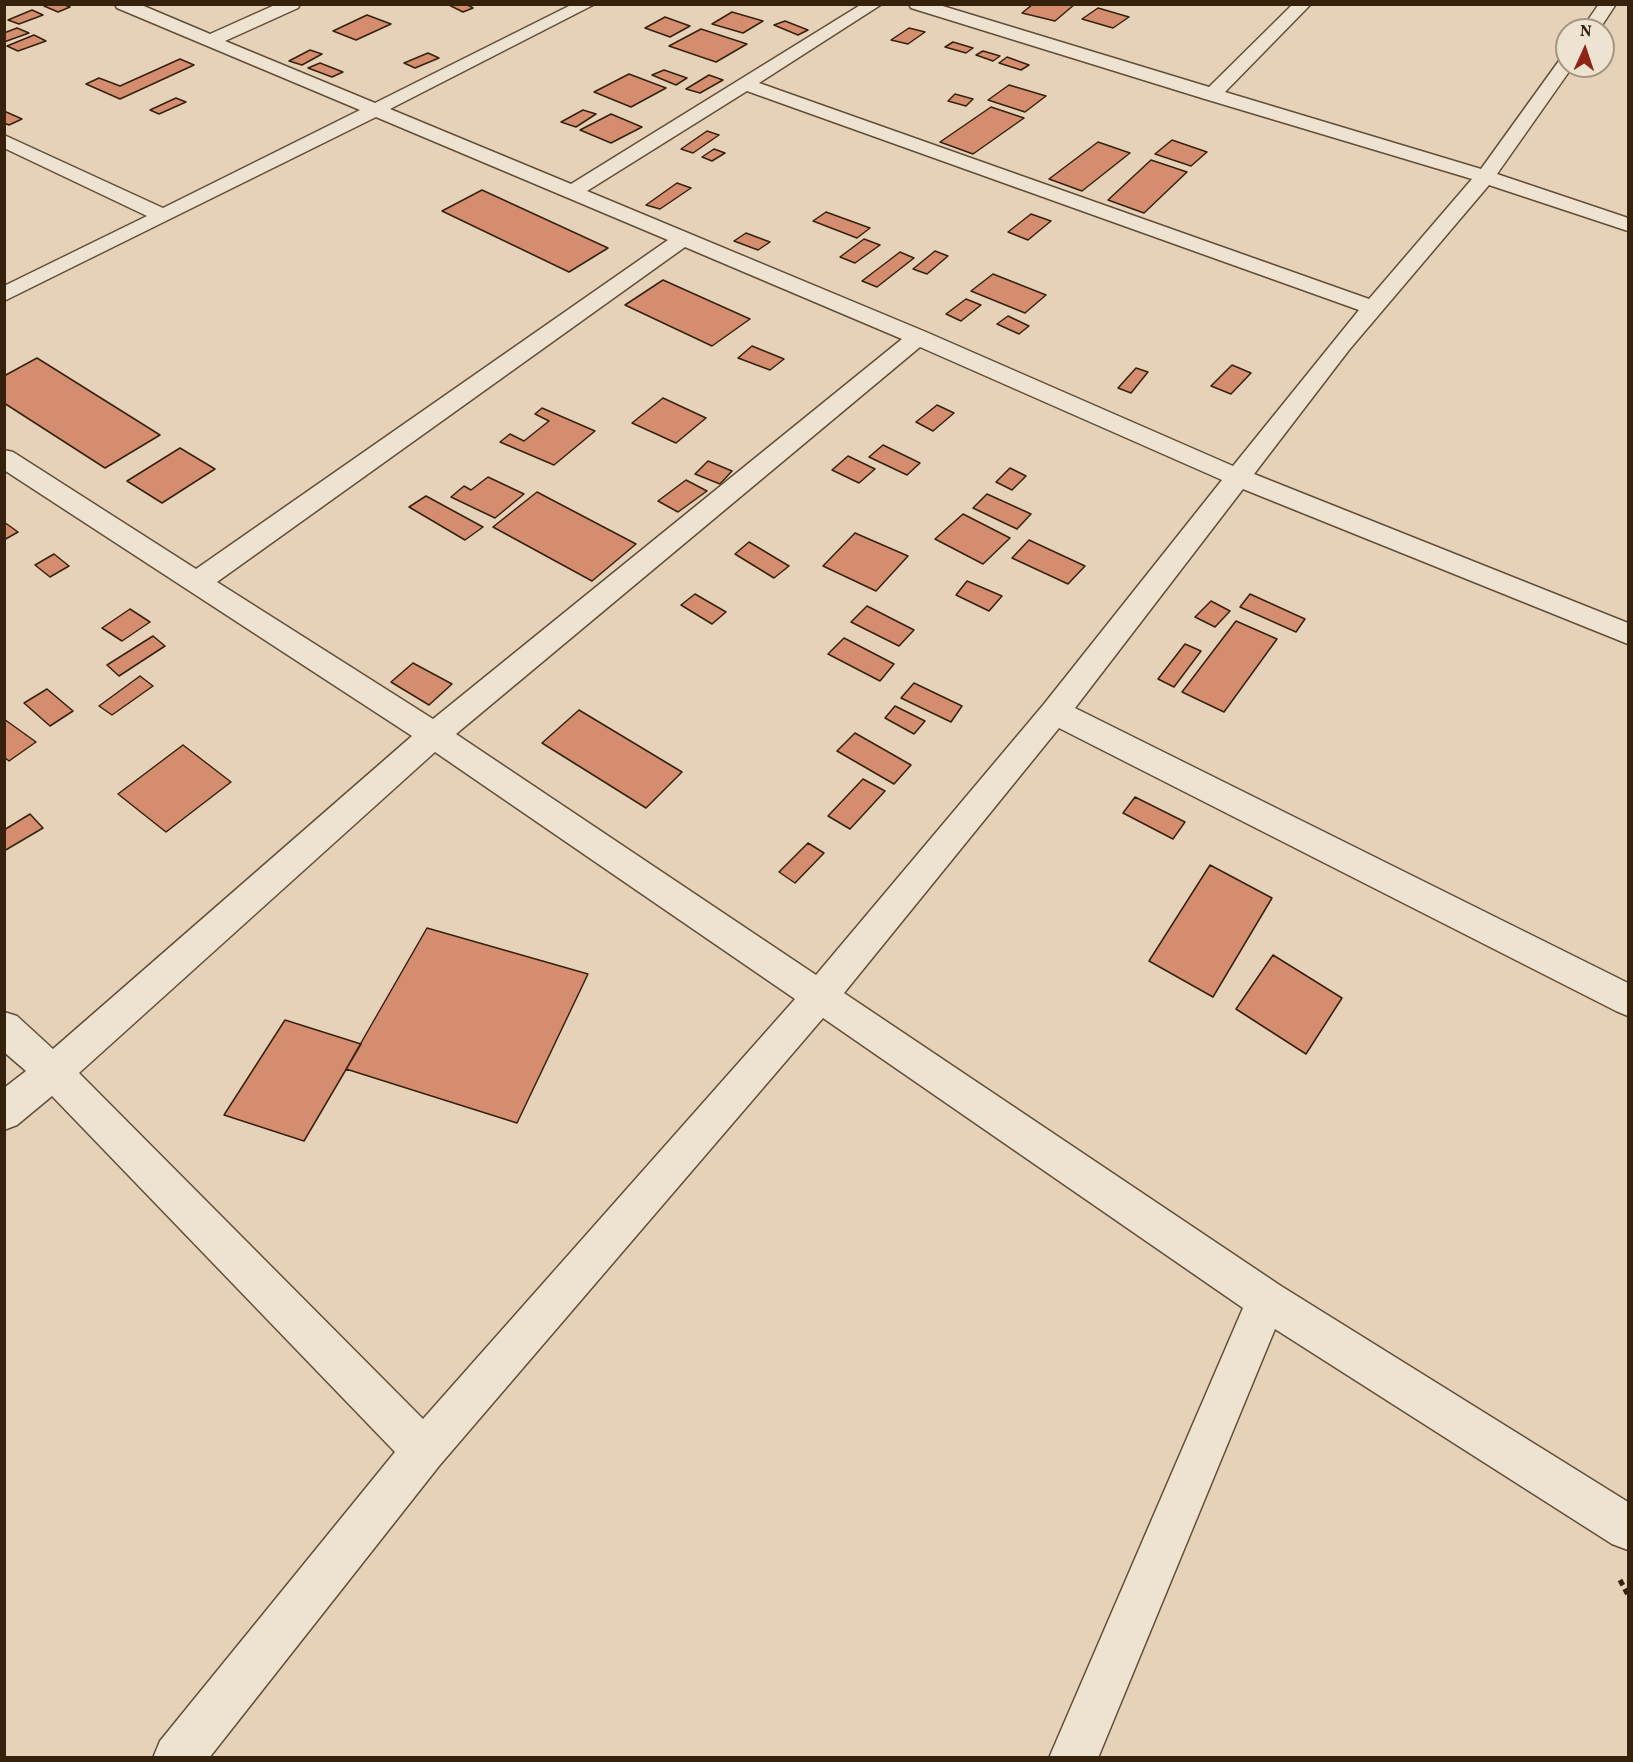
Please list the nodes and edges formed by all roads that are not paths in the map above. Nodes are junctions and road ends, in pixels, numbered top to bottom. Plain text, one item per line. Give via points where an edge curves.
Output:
1 (123, 4) edge
2 (292, 4) edge
3 (587, 4) edge
4 (873, 4) edge
5 (918, 4) edge
6 (1303, 4) edge
7 (1608, 4) edge
8 (1598, 18) edge
9 (212, 40) junction
10 (1556, 78) edge
11 (746, 85) junction
12 (1211, 95) junction
13 (378, 109) junction
14 (4, 141) edge
15 (1485, 177) junction
16 (574, 192) junction
17 (164, 216) junction
18 (1629, 225) edge
19 (684, 238) junction
20 (4, 295) edge
21 (1374, 308) junction
22 (918, 337) junction
23 (4, 458) edge
24 (1239, 477) junction
25 (197, 582) junction
26 (1629, 634) edge
27 (1055, 712) junction
28 (434, 735) junction
29 (819, 997) junction
30 (1629, 1000) edge
31 (4, 1028) edge
32 (53, 1072) junction
33 (4, 1112) edge
34 (1267, 1300) junction
35 (424, 1450) junction
36 (1629, 1528) edge
37 (177, 1758) edge
38 (1073, 1758) edge

1 - 9 street
2 - 9 street
3 - 13 street
4 - 11 street
5 - 12 street
6 - 12 street
7 - 8 street
9 - 13 street
10 - 15 street
11 - 16 street
11 - 21 street
12 - 15 street
13 - 16 street
13 - 17 street
14 - 17 street
15 - 18 street
15 - 21 street
16 - 19 street
17 - 20 street
19 - 22 street
19 - 25 street
21 - 24 street
22 - 24 street
22 - 28 street
23 - 25 street
24 - 26 street
24 - 27 street
25 - 28 street
27 - 29 street
27 - 30 street
28 - 29 street
28 - 32 street
29 - 34 street
29 - 35 street
31 - 32 street
32 - 33 street
32 - 35 street
34 - 36 street
34 - 38 street
35 - 37 street

